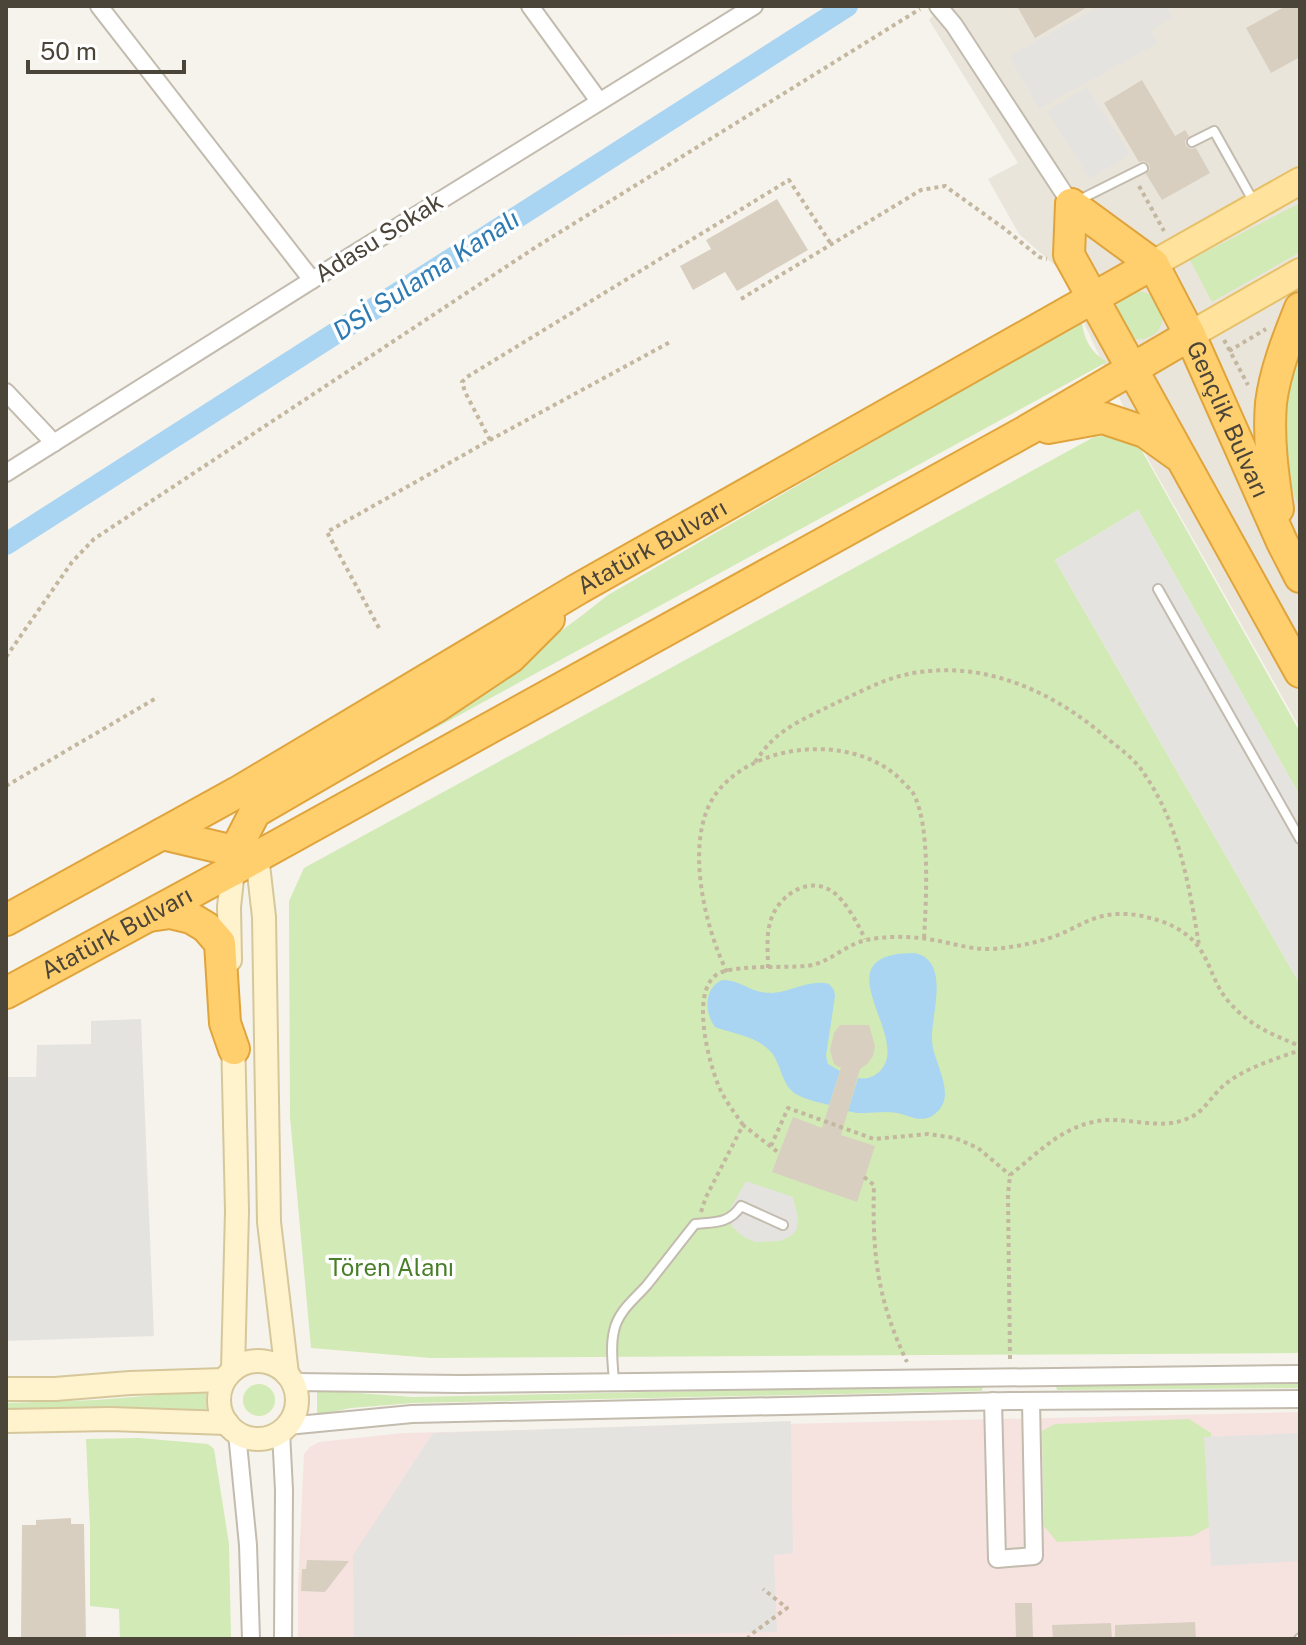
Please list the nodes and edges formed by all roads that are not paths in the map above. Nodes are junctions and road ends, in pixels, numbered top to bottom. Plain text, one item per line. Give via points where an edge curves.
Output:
1 (99, 6) edge
2 (530, 6) edge
3 (754, 6) edge
4 (938, 6) edge
5 (599, 101) junction
6 (1192, 142) dead end
7 (1143, 168) dead end
8 (1300, 181) edge
9 (1071, 204) junction
10 (1256, 205) junction
11 (1153, 264) junction
12 (1300, 272) edge
13 (312, 280) junction
14 (1093, 298) junction
15 (1300, 308) edge
16 (1190, 335) junction
17 (1131, 370) junction
18 (6, 392) edge
19 (1026, 431) junction
20 (54, 443) junction
21 (1184, 460) junction
22 (6, 473) edge
23 (1282, 542) junction
24 (1300, 577) edge
25 (578, 589) junction
26 (1158, 589) dead end
27 (1300, 672) edge
28 (162, 834) junction
29 (1300, 839) edge
30 (241, 859) junction
31 (147, 916) junction
32 (6, 920) edge
33 (6, 993) edge
34 (234, 1049) junction
35 (783, 1225) dead end
36 (1300, 1374) edge
37 (229, 1375) junction
38 (1010, 1377) junction
39 (290, 1378) junction
40 (614, 1382) junction
41 (6, 1389) edge
42 (1300, 1399) edge
43 (993, 1401) junction
44 (1010, 1401) junction
45 (1031, 1401) junction
46 (6, 1421) edge
47 (232, 1428) junction
48 (284, 1429) junction
49 (251, 1639) edge
50 (283, 1639) edge

1 - 13 street
2 - 5 street
3 - 5 street, Adasu Sokak
4 - 9 street
5 - 13 street, Adasu Sokak
6 - 10 lane via 1214,131
7 - 9 lane
8 - 10 main road, Atatürk Bulvarı
9 - 11 highway
9 - 14 highway via 1069,255
10 - 11 main road, Atatürk Bulvarı
11 - 14 highway, Atatürk Bulvarı
11 - 16 highway, Gençlik Bulvarı
12 - 16 main road
13 - 20 street, Adasu Sokak
14 - 17 highway
14 - 25 highway, Atatürk Bulvarı
15 - 23 highway via 1271,402
16 - 17 highway, Atatürk Bulvarı
16 - 23 highway, Gençlik Bulvarı
17 - 19 highway, Atatürk Bulvarı
17 - 21 highway
18 - 20 street
19 - 21 highway via 1103,418 1145,432
19 - 30 highway, Atatürk Bulvarı
20 - 22 street, Adasu Sokak
21 - 27 highway
23 - 24 highway, Gençlik Bulvarı
25 - 28 highway, Atatürk Bulvarı
25 - 30 highway via 511,657 255,812
26 - 29 lane
28 - 30 highway
28 - 32 highway, Atatürk Bulvarı
30 - 31 highway, Atatürk Bulvarı
30 - 34 street via 229,907
30 - 39 street via 264,917 269,1222
31 - 33 highway, Atatürk Bulvarı
31 - 34 highway via 170,913 191,918 220,943 225,1023
34 - 37 street via 237,1211
35 - 40 lane via 741,1206 734,1216 695,1224 618,1319 612,1345
36 - 38 street
37 - 39 street via 261,1361 276,1365
37 - 41 street
37 - 47 street via 219,1405
38 - 40 street
38 - 44 street
39 - 40 street
39 - 48 street via 297,1400
42 - 45 street
43 - 44 street
43 - 45 street via 997,1559 1034,1556
43 - 48 street via 412,1414
44 - 45 street
46 - 47 street via 110,1419
47 - 48 street via 259,1439
47 - 49 street via 248,1545
48 - 50 street

